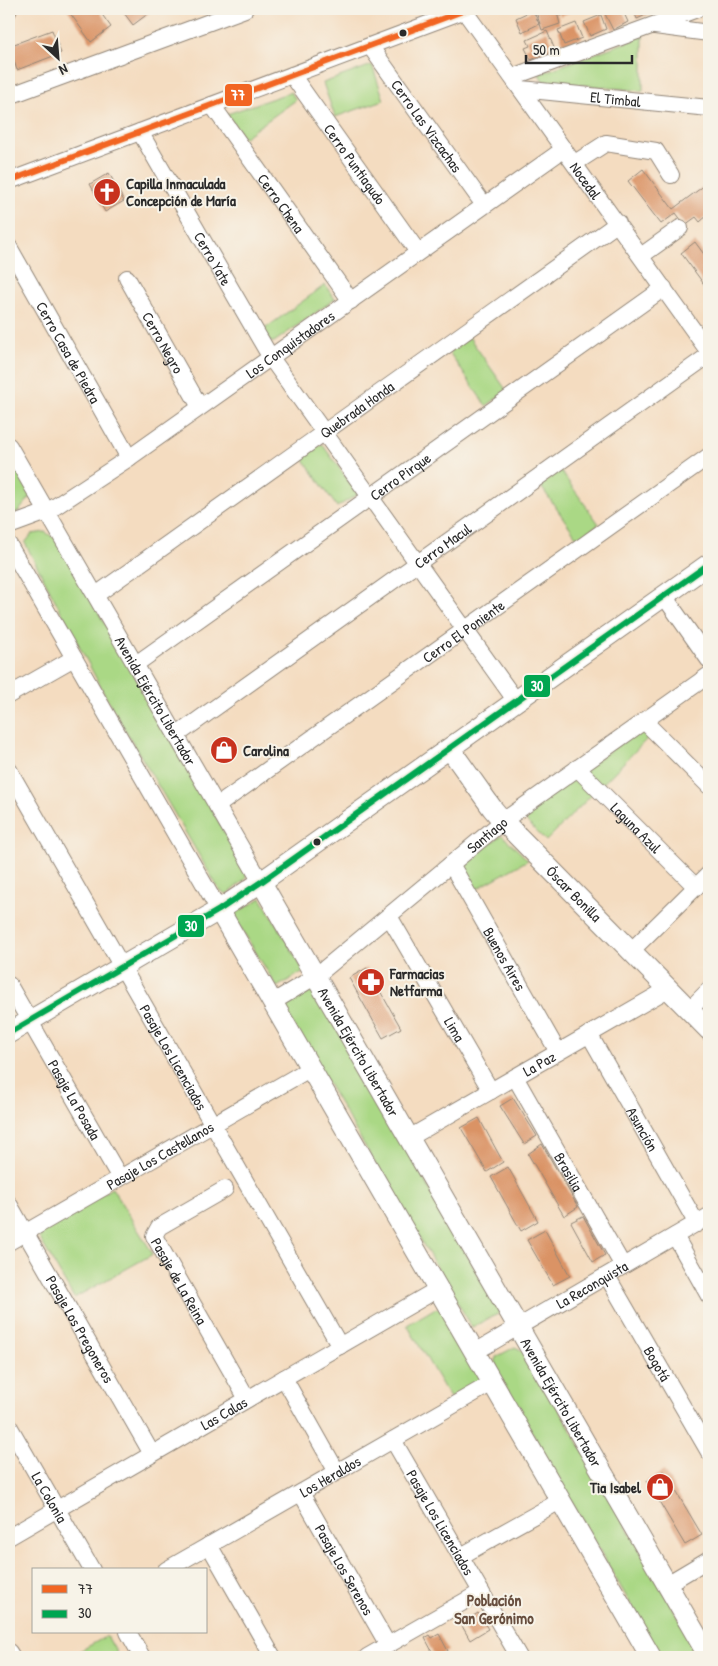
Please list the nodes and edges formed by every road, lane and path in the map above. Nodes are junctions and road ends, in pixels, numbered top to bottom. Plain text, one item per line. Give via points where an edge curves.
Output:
1 (245, 9) edge
2 (465, 9) edge
3 (696, 9) edge
4 (650, 26) junction
5 (709, 33) edge
6 (370, 46) junction
7 (292, 75) junction
8 (516, 83) junction
9 (9, 96) edge
10 (212, 105) junction
11 (709, 108) edge
12 (140, 132) junction
13 (564, 149) junction
14 (574, 163) junction
15 (671, 175) dead end
16 (9, 181) edge
17 (484, 205) junction
18 (618, 223) junction
19 (680, 228) dead end
20 (9, 247) edge
21 (418, 252) junction
22 (641, 256) junction
23 (127, 278) dead end
24 (664, 288) junction
25 (351, 300) junction
26 (709, 352) edge
27 (709, 355) edge
28 (271, 358) junction
29 (200, 407) junction
30 (324, 432) junction
31 (9, 446) edge
32 (709, 456) edge
33 (129, 458) junction
34 (370, 498) junction
35 (47, 512) junction
36 (9, 526) edge
37 (9, 545) edge
38 (418, 564) junction
39 (709, 564) edge
40 (96, 595) junction
41 (664, 596) junction
42 (465, 630) junction
43 (74, 658) junction
44 (709, 660) edge
45 (136, 664) junction
46 (709, 675) edge
47 (9, 695) edge
48 (516, 701) junction
49 (644, 721) junction
50 (177, 735) junction
51 (450, 749) junction
52 (577, 768) junction
53 (9, 770) edge
54 (709, 786) edge
55 (217, 806) junction
56 (503, 821) junction
57 (451, 864) junction
58 (709, 874) edge
59 (262, 882) junction
60 (696, 887) junction
61 (219, 910) junction
62 (390, 916) junction
63 (631, 951) junction
64 (122, 967) junction
65 (316, 976) junction
66 (9, 985) edge
67 (668, 989) junction
68 (709, 990) edge
69 (273, 1002) junction
70 (689, 1010) junction
71 (29, 1021) junction
72 (709, 1030) edge
73 (9, 1033) edge
74 (589, 1034) junction
75 (558, 1052) junction
76 (311, 1068) junction
77 (515, 1077) junction
78 (491, 1091) junction
79 (212, 1125) junction
80 (409, 1138) junction
81 (120, 1178) junction
82 (225, 1189) dead end
83 (9, 1204) edge
84 (703, 1220) edge
85 (26, 1233) junction
86 (675, 1236) junction
87 (9, 1242) edge
88 (624, 1266) junction
89 (607, 1276) junction
90 (438, 1289) junction
91 (709, 1296) edge
92 (518, 1327) junction
93 (340, 1346) junction
94 (475, 1352) junction
95 (284, 1378) junction
96 (492, 1383) junction
97 (247, 1399) junction
98 (9, 1426) edge
99 (393, 1440) junction
100 (709, 1452) edge
101 (152, 1454) junction
102 (337, 1472) junction
103 (301, 1493) junction
104 (560, 1501) junction
105 (57, 1509) junction
106 (9, 1537) edge
107 (209, 1545) junction
108 (461, 1556) junction
109 (709, 1559) edge
110 (91, 1568) edge
111 (169, 1568) edge
112 (666, 1584) junction
113 (481, 1592) junction
114 (129, 1634) edge
115 (388, 1645) junction
116 (9, 1652) edge
117 (12, 1657) edge
118 (142, 1657) edge
119 (273, 1657) edge
120 (367, 1657) edge
121 (519, 1657) edge
122 (651, 1657) edge
123 (709, 1657) edge

1 - 9 street
2 - 6 street
2 - 8 street, Nocedal
3 - 4 street
4 - 5 street
4 - 8 street
6 - 7 street
6 - 17 street, Cerro Las Vizcachas
7 - 10 street
7 - 21 street, Cerro Puntiagudo
8 - 11 street, El Timbal
8 - 13 street, Nocedal
10 - 12 street
10 - 25 street, Cerro Chena
12 - 16 street
12 - 28 street, Cerro Yate
13 - 14 street, Nocedal
13 - 17 street, Los Conquistadores
14 - 15 street via 606,143 621,144 656,151
14 - 18 street, Nocedal
17 - 21 street, Los Conquistadores
18 - 22 street, Nocedal
18 - 30 street, Quebrada Honda
19 - 22 street
20 - 33 street, Cerro Casa de Piedra
21 - 25 street, Los Conquistadores
22 - 24 street, Nocedal
23 - 29 street, Cerro Negro
24 - 26 street, Nocedal
24 - 34 street, Cerro Pirque
25 - 28 street, Los Conquistadores
27 - 38 street, Cerro Macul
28 - 29 street, Los Conquistadores
28 - 30 street, Cerro Yate
29 - 33 street, Los Conquistadores
30 - 34 street, Cerro Yate
30 - 40 street, Quebrada Honda
31 - 35 street, Avenida Ejército Libertador
32 - 42 street, Cerro El Poniente
33 - 35 street, Los Conquistadores
34 - 38 street, Cerro Yate
34 - 45 street, Cerro Pirque
35 - 36 street, Los Conquistadores
35 - 40 street, Avenida Ejército Libertador
37 - 43 street
38 - 42 street, Cerro Yate
38 - 50 street, Cerro Macul
39 - 41 street
40 - 45 street, Avenida Ejército Libertador
41 - 44 street
41 - 48 street
42 - 48 street, Cerro Yate
42 - 55 street, Cerro El Poniente
43 - 47 street
43 - 61 street
45 - 50 street, Avenida Ejército Libertador
46 - 49 street, Santiago
48 - 51 street
49 - 52 street, Santiago
49 - 54 street
50 - 55 street, Avenida Ejército Libertador
51 - 56 street, Óscar Bonilla
51 - 59 street
52 - 56 street, Santiago
52 - 60 street, Laguna Azul
53 - 64 street, Pasaje Los Licenciados
55 - 59 street, Avenida Ejército Libertador
56 - 57 street, Santiago
56 - 63 street, Óscar Bonilla
57 - 62 street, Santiago
57 - 75 street, Buenos Aires
58 - 60 street
59 - 61 street
59 - 65 street, Avenida Ejército Libertador
60 - 63 street
61 - 64 street
61 - 69 street
62 - 65 street, Santiago
62 - 78 street, Lima
63 - 67 street, Óscar Bonilla
64 - 71 street
64 - 79 street, Pasaje Los Licenciados
65 - 69 street, Santiago
65 - 80 street, Avenida Ejército Libertador
66 - 71 street, Pasaje La Posada
67 - 70 street, Óscar Bonilla
67 - 74 street, La Paz
68 - 70 street
69 - 76 street
70 - 72 street, Óscar Bonilla
71 - 73 street
71 - 81 street, Pasaje La Posada
74 - 75 street, La Paz
74 - 84 street, Asunción
75 - 77 street, La Paz
76 - 79 street, Pasaje Los Castellanos
76 - 90 street
77 - 78 street, La Paz
77 - 88 street, Brasilia
78 - 80 street, La Paz
79 - 81 street, Pasaje Los Castellanos
79 - 93 street, Pasaje Los Licenciados
80 - 92 street, Avenida Ejército Libertador
81 - 85 street, Pasaje Los Castellanos
82 - 97 street, Pasaje de La Reina via 156,1229 154,1236
83 - 85 street, Pasaje Los Pregoneros
84 - 86 street, La Reconquista
85 - 87 street, Pasaje Los Castellanos
85 - 101 street, Pasaje Los Pregoneros
86 - 88 street, La Reconquista
86 - 91 street
88 - 89 street, La Reconquista
89 - 92 street, La Reconquista
89 - 100 street, Bogotá
90 - 93 street, Las Calas
90 - 94 street
92 - 94 street, La Reconquista
92 - 112 street, Avenida Ejército Libertador
93 - 95 street, Las Calas
94 - 96 street
95 - 97 street, Las Calas
95 - 102 street
96 - 99 street, Los Heraldos
96 - 104 street
97 - 101 street, Las Calas
98 - 105 street, La Colonia
99 - 102 street, Los Heraldos
99 - 108 street, Pasaje Los Licenciados
101 - 105 street, Las Calas
102 - 103 street, Los Heraldos
103 - 107 street, Los Heraldos
103 - 115 street, Pasaje Los Serenos
104 - 108 street
104 - 122 street
105 - 106 street, Las Calas
105 - 110 street, La Colonia
107 - 111 street, Los Heraldos
107 - 119 street
108 - 113 street, Pasaje Los Licenciados
109 - 112 street
112 - 123 street, Avenida Ejército Libertador
113 - 115 street
113 - 121 street, Pasaje Los Licenciados
114 - 118 street
115 - 120 street
116 - 117 street

